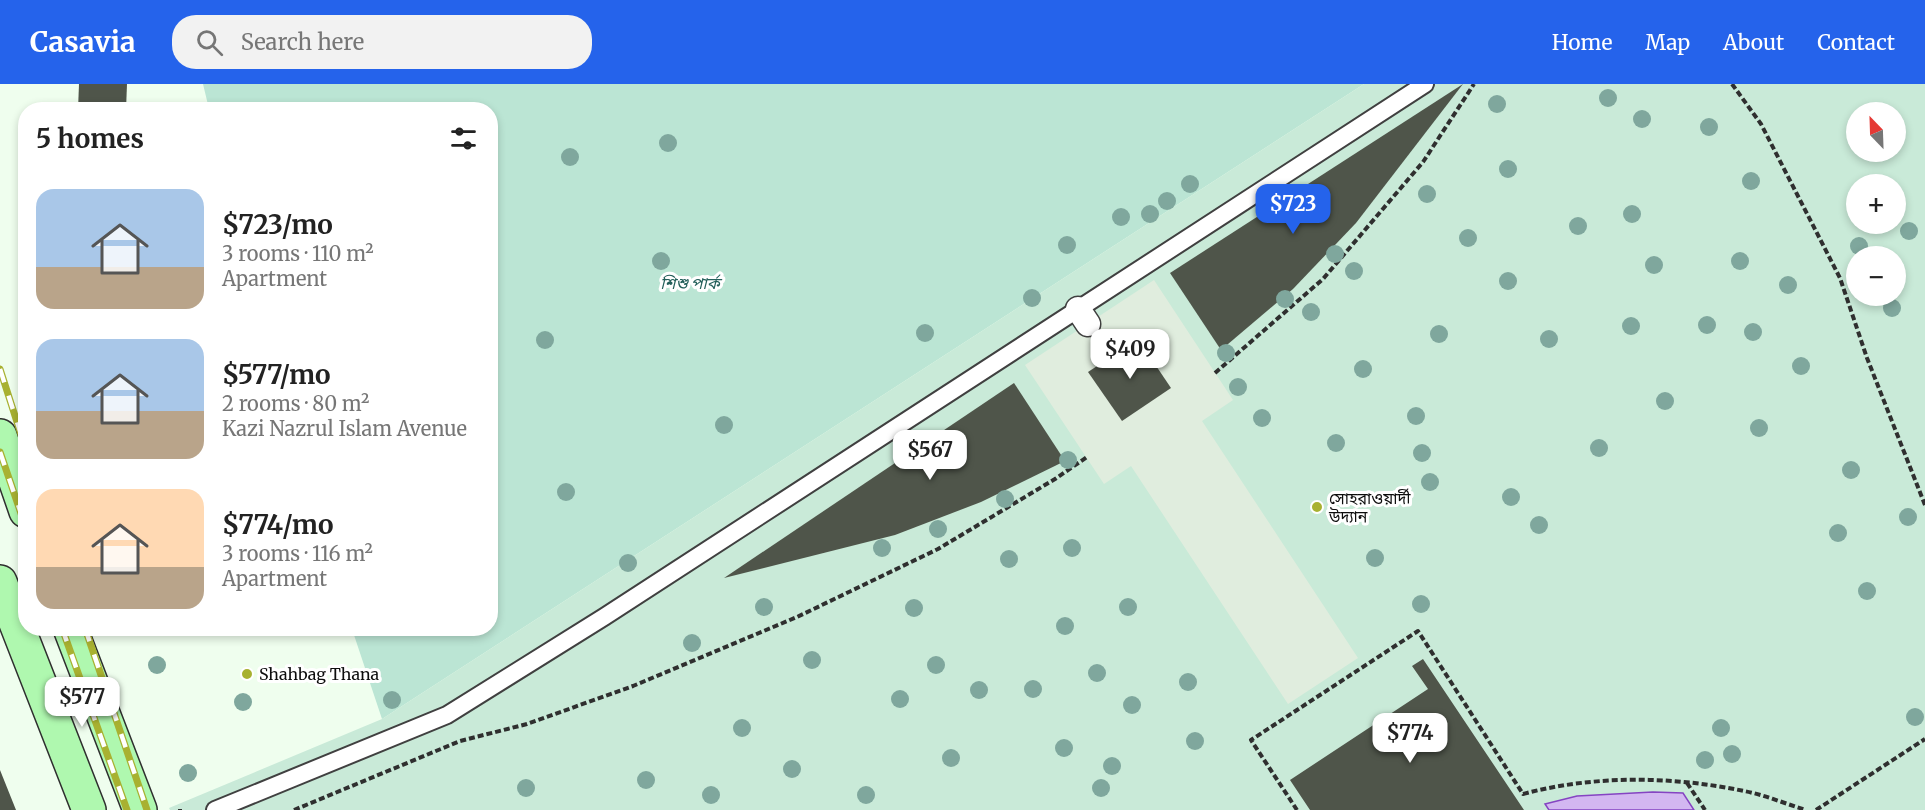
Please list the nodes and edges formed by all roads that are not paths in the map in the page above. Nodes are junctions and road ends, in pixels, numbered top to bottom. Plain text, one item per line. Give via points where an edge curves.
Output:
1 (1425, 84) edge
2 (0, 436) edge
3 (18, 489) edge
4 (3, 598) edge
5 (18, 635) edge
6 (18, 636) edge
7 (73, 636) edge
8 (89, 810) edge
9 (140, 810) edge
10 (215, 810) edge

1 - 10 lane via 1083,316 447,715
2 - 3 main road
4 - 5 main road
6 - 8 main road
7 - 9 main road

